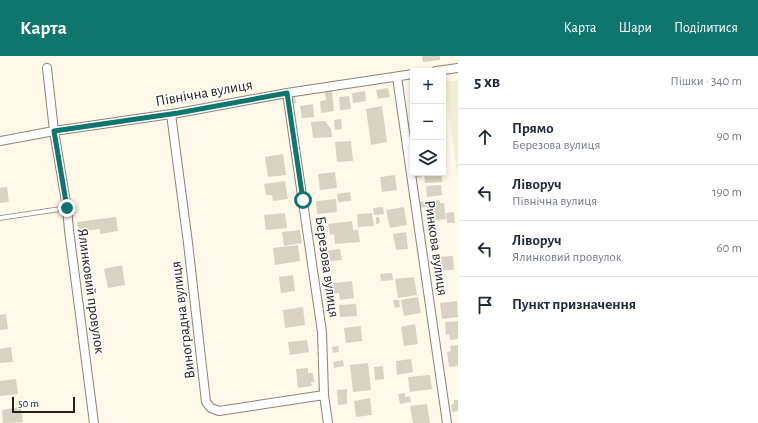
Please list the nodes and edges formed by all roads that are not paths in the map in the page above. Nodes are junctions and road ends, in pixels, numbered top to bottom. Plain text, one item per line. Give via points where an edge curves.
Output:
1 (47, 68) dead end
2 (458, 68) edge
3 (446, 70) edge
4 (410, 75) edge
5 (397, 77) junction
6 (287, 93) junction
7 (171, 114) junction
8 (54, 131) junction
9 (0, 141) edge
10 (67, 208) junction
11 (0, 218) edge
12 (324, 395) junction
13 (94, 423) edge
14 (328, 423) edge
15 (446, 423) edge

1 - 8 street, Ялинковий провулок
2 - 3 street
4 - 5 street, Північна вулиця
5 - 6 street, Північна вулиця
5 - 15 street, Ринкова вулиця
6 - 7 street, Північна вулиця
6 - 12 street, Березова вулиця via 322,332
7 - 8 street, Північна вулиця
7 - 12 street, Виноградна вулиця via 206,402 219,410
8 - 9 street, Північна вулиця
8 - 10 street, Ялинковий провулок
10 - 11 lane
10 - 13 street, Ялинковий провулок
12 - 14 street, Березова вулиця

